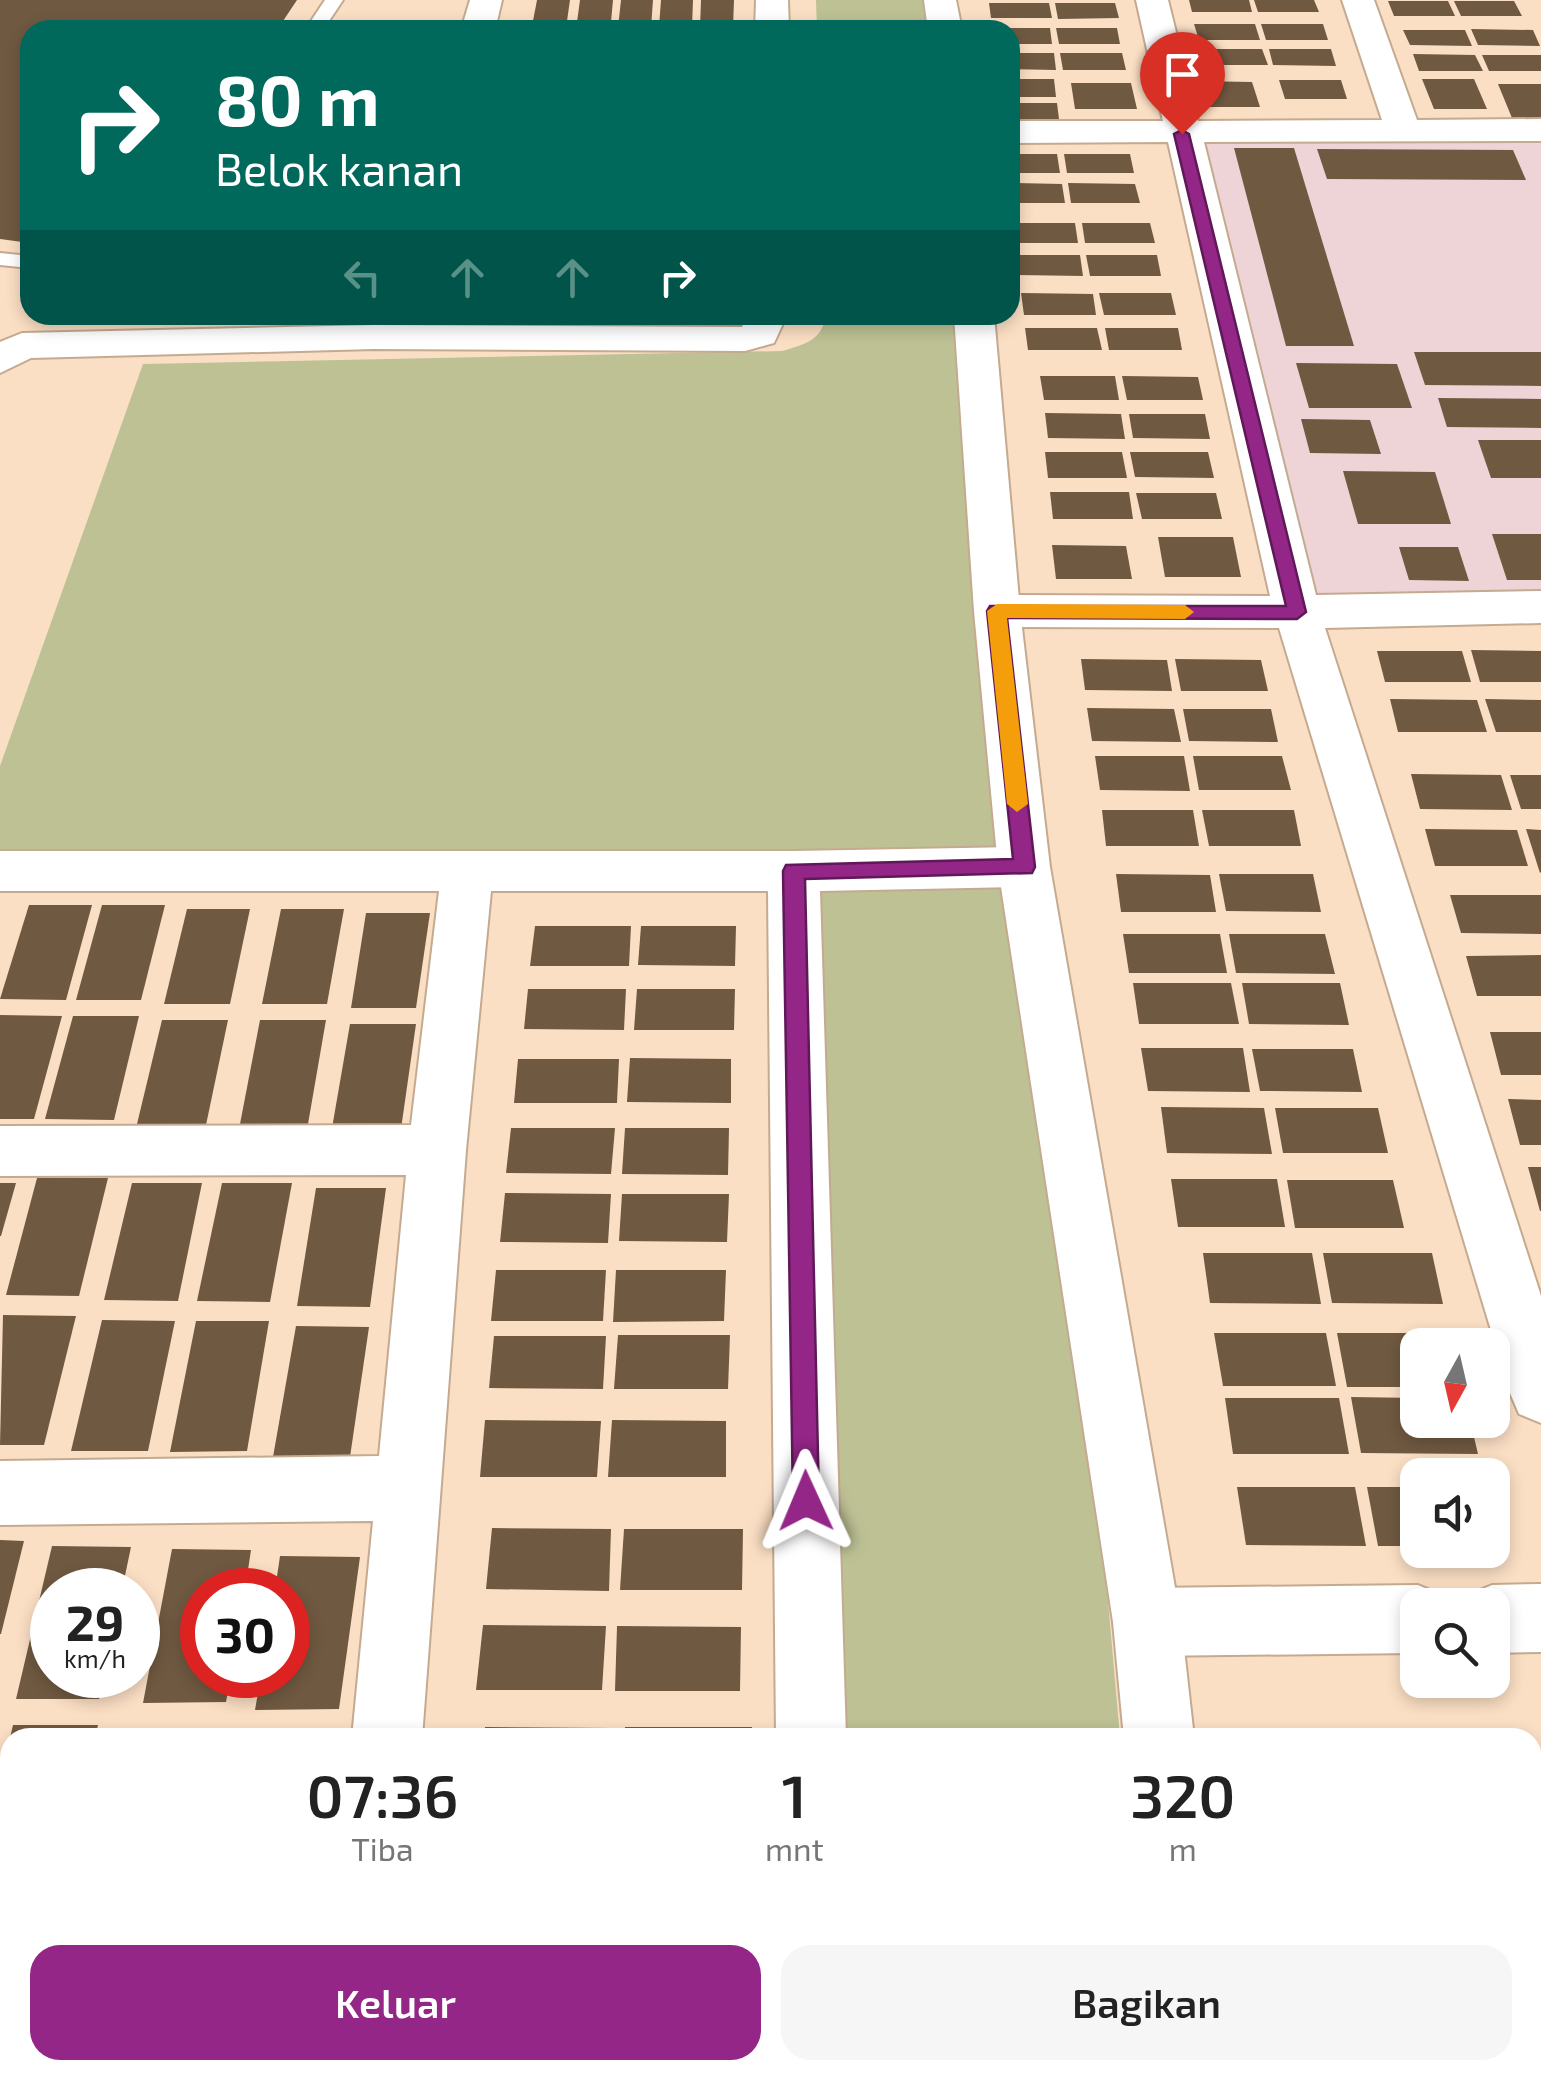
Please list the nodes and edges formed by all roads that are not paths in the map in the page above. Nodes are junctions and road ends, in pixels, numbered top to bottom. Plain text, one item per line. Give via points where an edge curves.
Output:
1 (1152, 0) edge
2 (1358, 0) edge
3 (1403, 130) junction
4 (1541, 130) edge
5 (1020, 132) edge
6 (1182, 134) junction
7 (763, 325) edge
8 (975, 325) edge
9 (378, 326) edge
10 (0, 360) edge
11 (1541, 607) edge
12 (997, 611) junction
13 (1297, 612) junction
14 (1024, 867) junction
15 (467, 870) junction
16 (0, 871) edge
17 (794, 871) junction
18 (437, 1150) junction
19 (0, 1151) edge
20 (1541, 1393) edge
21 (408, 1488) junction
22 (0, 1493) edge
23 (1541, 1618) edge
24 (1400, 1619) edge
25 (1510, 1619) edge
26 (1147, 1622) junction
27 (388, 1728) edge
28 (810, 1728) edge
29 (1158, 1728) edge

1 - 6 street
2 - 3 street
3 - 4 street
3 - 6 street
5 - 6 street
6 - 13 street
7 - 9 street via 760,334 745,339
8 - 12 street
9 - 10 street via 22,346
11 - 13 street
12 - 13 street
12 - 14 street
13 - 20 street
14 - 17 street
14 - 26 street
15 - 16 street
15 - 17 street
15 - 18 street
17 - 28 street
18 - 19 street
18 - 21 street
21 - 22 street
21 - 27 street
23 - 25 street
24 - 26 street
26 - 29 street

